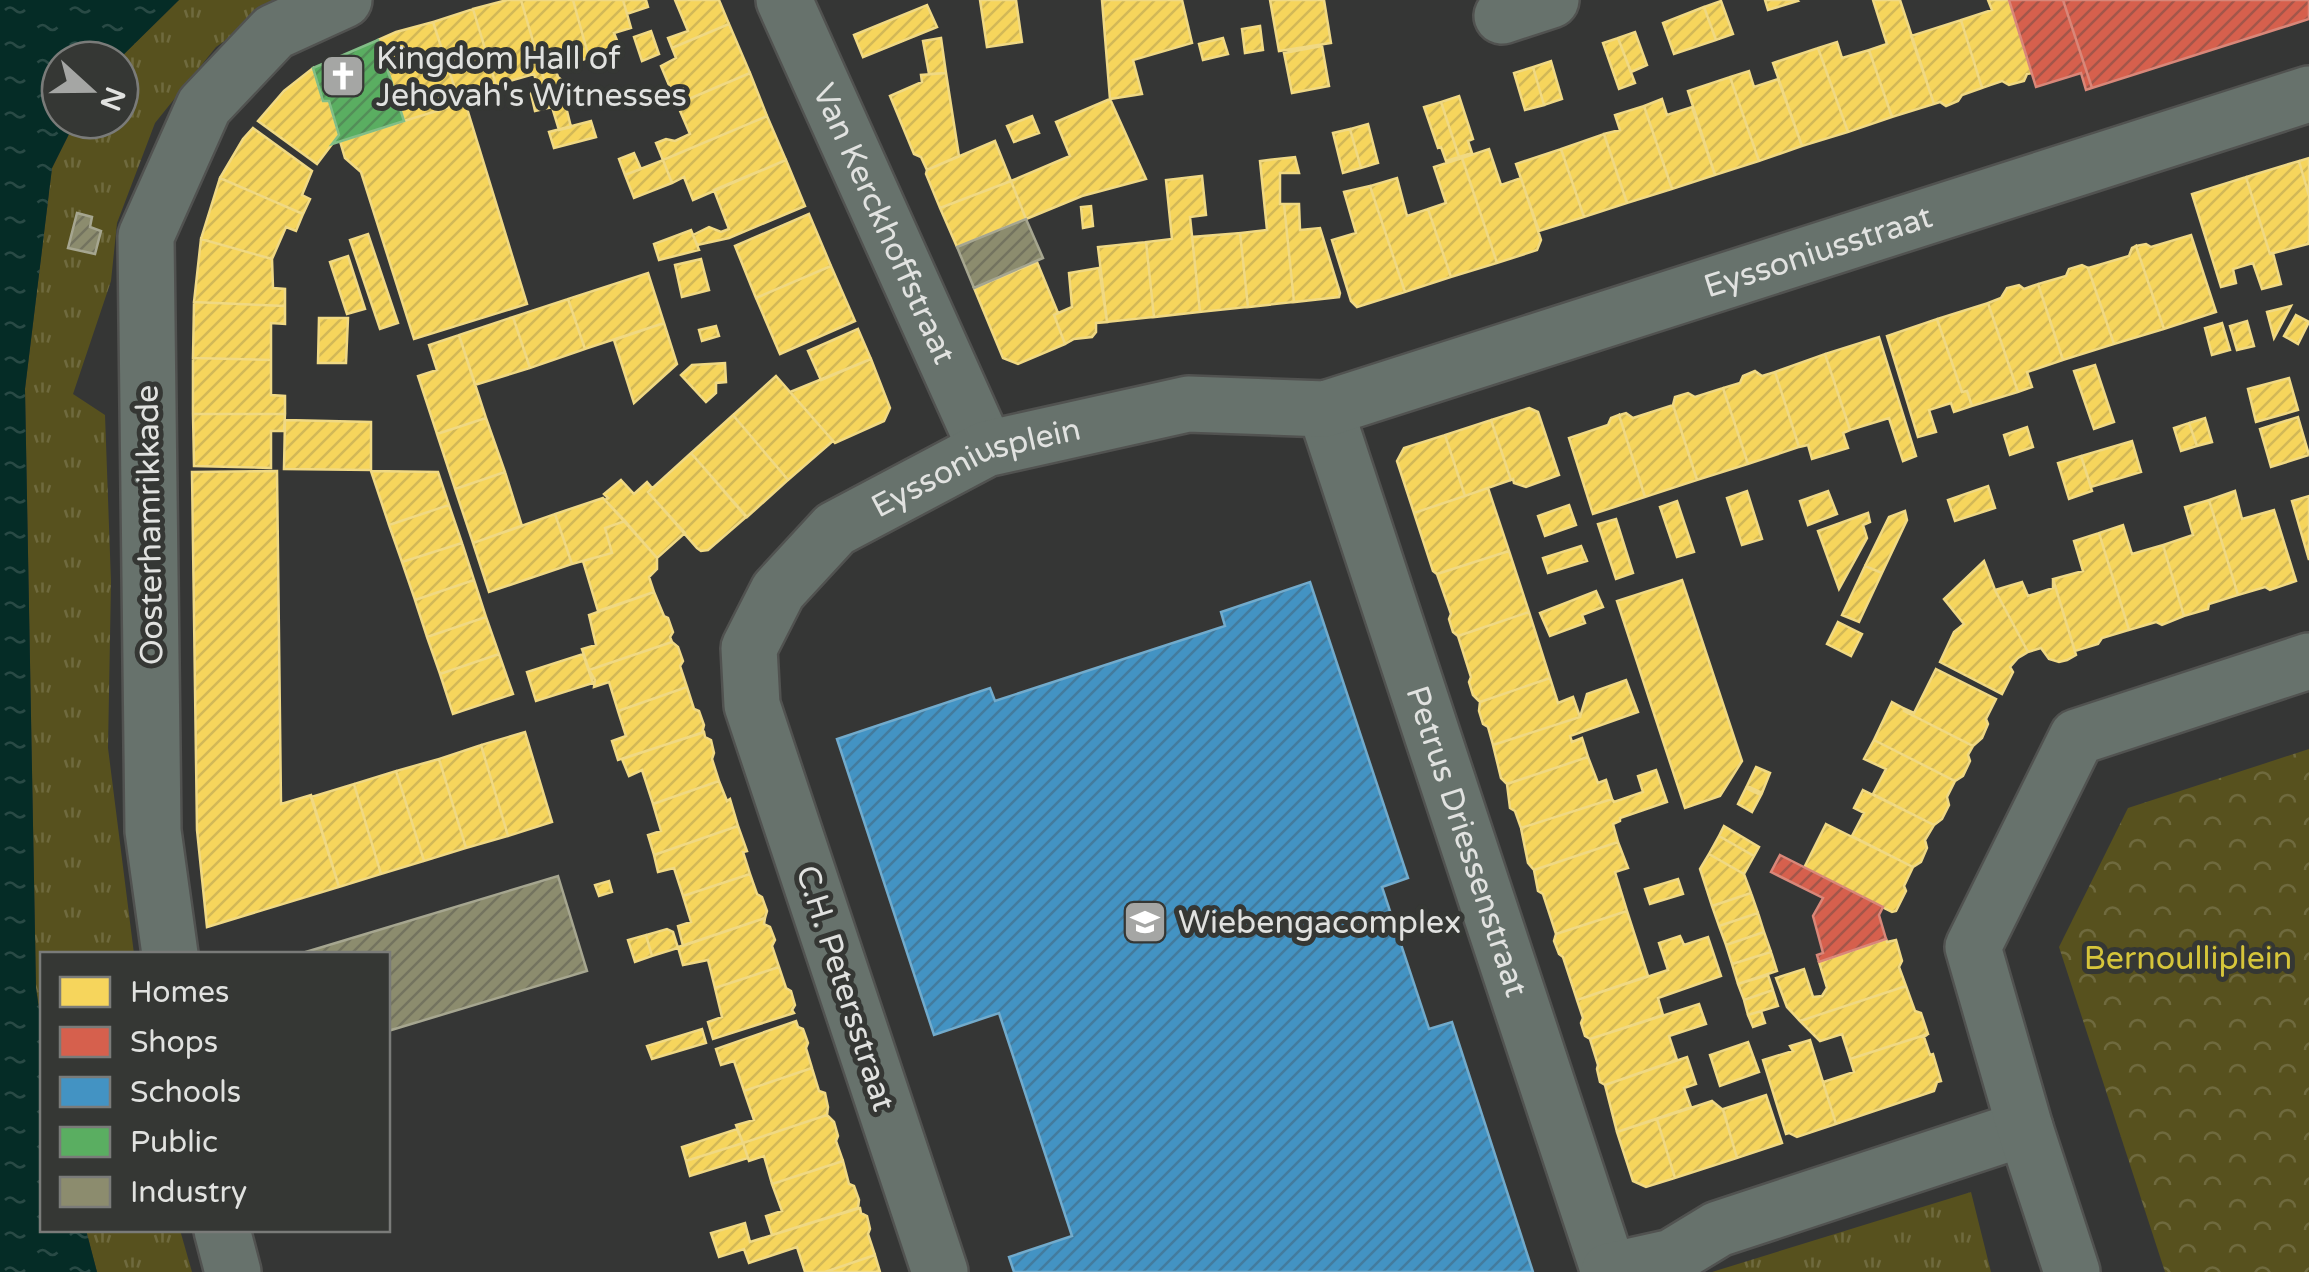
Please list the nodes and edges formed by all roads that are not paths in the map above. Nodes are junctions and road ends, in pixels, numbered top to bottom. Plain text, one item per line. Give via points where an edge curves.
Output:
1 (344, 0) edge
2 (784, 0) edge
3 (2309, 94) edge
4 (1325, 409) junction
5 (986, 449) junction
6 (2309, 661) edge
7 (752, 705) joint
8 (170, 952) edge
9 (2025, 1128) junction
10 (222, 1232) edge
11 (232, 1272) edge
12 (940, 1272) edge
13 (1609, 1272) edge
14 (2072, 1272) edge

1 - 8 street, Oosterhamrikkade via 274,32 204,106 146,236 152,831
2 - 5 street, Van Kerckhoffstraat
3 - 4 street, Eyssoniusstraat
4 - 5 street, Eyssoniusplein via 1188,404
4 - 13 street, Petrus Driessenstraat
5 - 7 street, Eyssoniusplein via 835,529 800,566 778,591 749,648
6 - 9 street via 2078,737 1973,947
7 - 12 street, C.H. Petersstraat
9 - 13 street via 1718,1229 1672,1257
9 - 14 street
10 - 11 street

